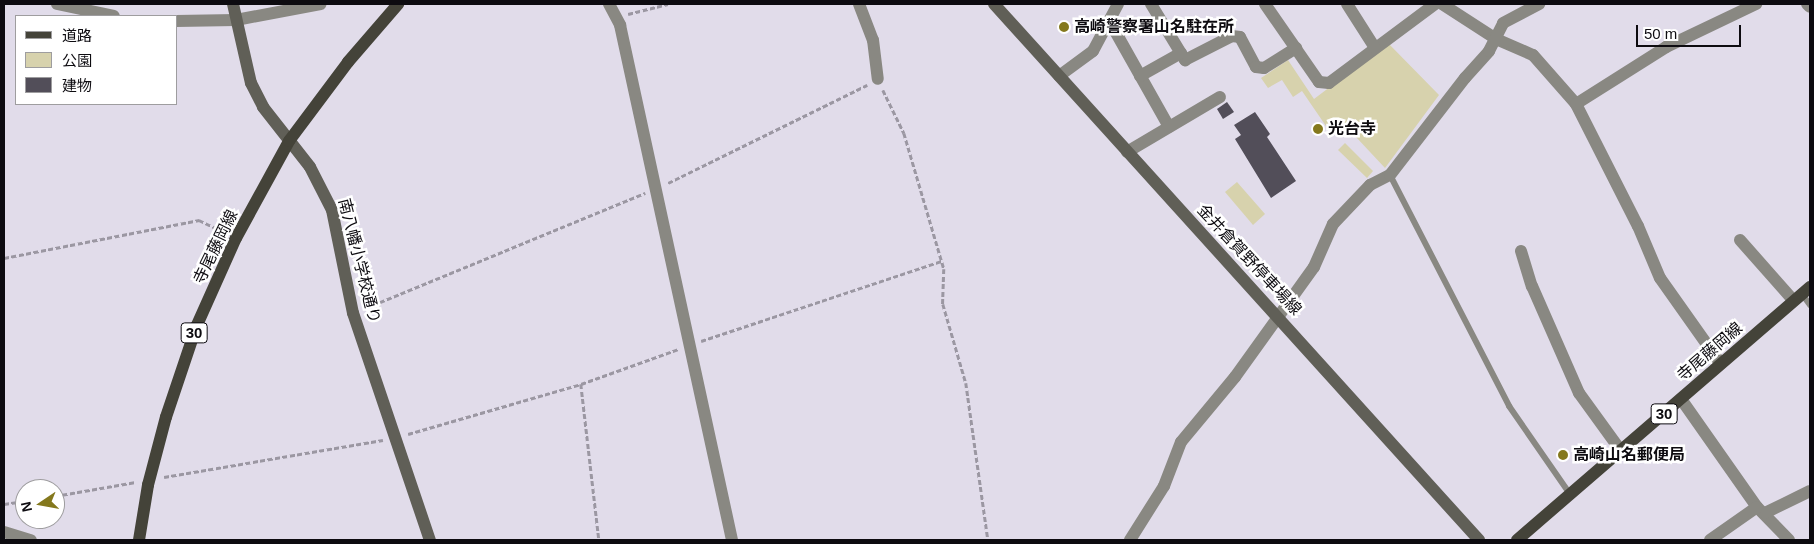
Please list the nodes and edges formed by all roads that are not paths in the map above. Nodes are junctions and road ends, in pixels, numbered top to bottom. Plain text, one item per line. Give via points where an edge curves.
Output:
1 (57, 4) edge
2 (233, 4) edge
3 (321, 4) edge
4 (398, 4) edge
5 (609, 4) edge
6 (859, 4) edge
7 (994, 4) edge
8 (1118, 4) edge
9 (1152, 4) edge
10 (1265, 4) edge
11 (1348, 4) edge
12 (1435, 4) edge
13 (1442, 4) edge
14 (1539, 4) edge
15 (1756, 4) edge
16 (1807, 4) edge
17 (1810, 7) edge
18 (109, 15) edge
19 (236, 20) junction
20 (178, 21) edge
21 (1108, 26) junction
22 (1496, 39) junction
23 (1296, 48) junction
24 (1375, 48) junction
25 (1181, 53) junction
26 (1059, 76) junction
27 (1140, 76) junction
28 (878, 80) road end
29 (1220, 97) dead end
30 (1576, 104) junction
31 (1169, 127) junction
32 (289, 141) junction
33 (1127, 152) junction
34 (1390, 175) junction
35 (1740, 240) dead end
36 (1521, 251) dead end
37 (1802, 294) edge
38 (1810, 305) edge
39 (1278, 315) junction
40 (1721, 364) junction
41 (1681, 399) junction
42 (1621, 451) junction
43 (1810, 491) edge
44 (1570, 494) junction
45 (1761, 510) junction
46 (4, 532) edge
47 (31, 540) edge
48 (139, 540) edge
49 (430, 540) edge
50 (732, 540) edge
51 (1130, 540) edge
52 (1479, 540) edge
53 (1517, 540) edge
54 (1710, 540) edge
55 (1789, 540) edge

1 - 18 street
2 - 19 main road, 南八幡小学校通り
3 - 19 street
4 - 32 main road, 寺尾藤岡線 / 30 via 348,62
5 - 50 street via 617,16
6 - 28 street via 873,40
7 - 26 main road, 金井倉賀野停車場線
8 - 21 street
9 - 25 street
10 - 23 street
11 - 24 street
12 - 24 street
13 - 22 street
14 - 22 street via 1503,23
15 - 30 street via 1666,47
16 - 17 street
19 - 20 street
19 - 32 main road, 南八幡小学校通り via 251,82 263,106
21 - 26 street via 1093,51
21 - 27 street via 1115,31
22 - 30 street via 1533,55
22 - 34 street
23 - 24 street via 1318,82 1329,83
23 - 25 street via 1264,68 1256,67 1240,37 1232,36 1191,59 1185,60
25 - 27 street
26 - 33 main road, 金井倉賀野停車場線
27 - 31 street
29 - 31 street
30 - 40 street via 1638,226 1660,278
31 - 33 street
32 - 48 main road, 寺尾藤岡線 / 30 via 236,238 197,325 149,480
32 - 49 main road, 南八幡小学校通り via 322,186 332,210 353,313
33 - 39 main road, 金井倉賀野停車場線
34 - 39 street via 1370,185 1333,224 1314,267
34 - 44 lane via 1509,406
35 - 37 street
36 - 42 street via 1532,286 1572,377
37 - 38 lane
37 - 40 main road, 寺尾藤岡線 / 30
39 - 51 street via 1235,377 1181,442 1164,486
39 - 52 main road, 金井倉賀野停車場線
40 - 41 main road, 寺尾藤岡線 / 30
41 - 42 main road, 寺尾藤岡線 / 30
41 - 45 street
42 - 44 main road, 寺尾藤岡線 / 30
43 - 45 street
44 - 53 main road, 寺尾藤岡線 / 30
45 - 54 street
45 - 55 street
46 - 47 street

